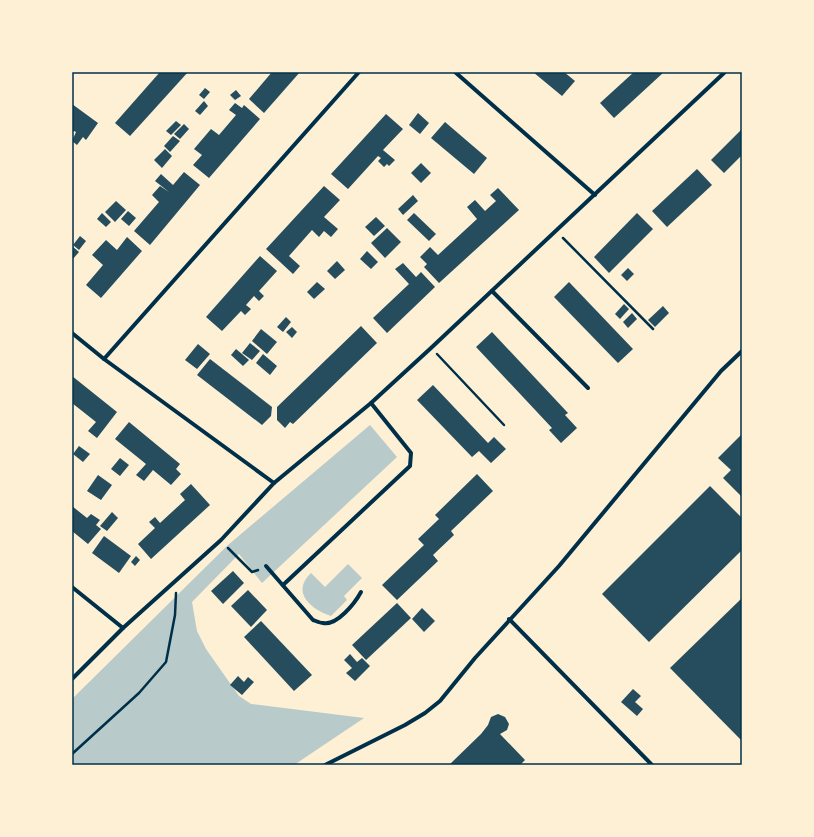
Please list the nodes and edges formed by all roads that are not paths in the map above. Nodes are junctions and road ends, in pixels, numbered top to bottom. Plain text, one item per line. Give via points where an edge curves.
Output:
1 (358, 72) edge
2 (455, 72) edge
3 (725, 72) edge
4 (595, 195) junction
5 (492, 291) junction
6 (72, 333) edge
7 (742, 351) edge
8 (104, 359) junction
9 (588, 388) dead end
10 (371, 403) junction
11 (274, 483) junction
12 (266, 566) road end
13 (283, 585) junction
14 (72, 587) edge
15 (362, 592) dead end
16 (510, 619) junction
17 (123, 628) junction
18 (72, 679) edge
19 (325, 765) edge
20 (652, 765) edge

1 - 8 street
2 - 4 street
3 - 4 street
4 - 5 street
5 - 9 street
5 - 10 street
6 - 8 street
7 - 16 street via 720,371 559,566
8 - 11 street
10 - 11 street
10 - 13 street via 411,453 410,466
11 - 17 street via 221,540
12 - 13 street
13 - 15 street via 313,620 324,624 333,621 354,604
14 - 17 street
16 - 19 street via 440,702 405,725
16 - 20 street
17 - 18 street

